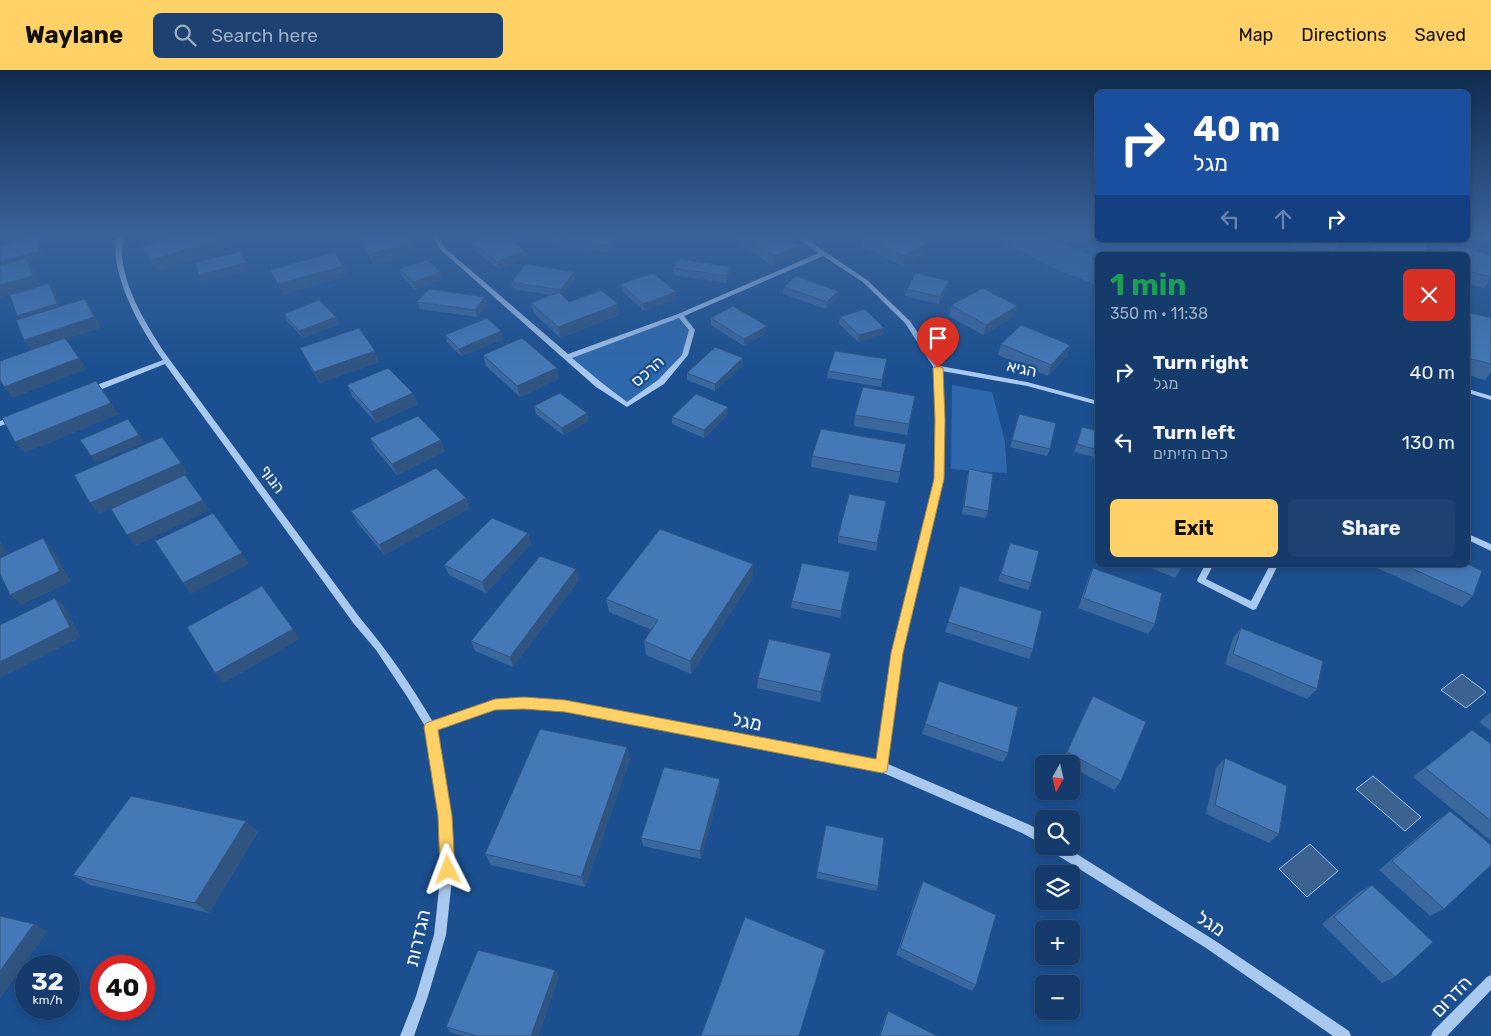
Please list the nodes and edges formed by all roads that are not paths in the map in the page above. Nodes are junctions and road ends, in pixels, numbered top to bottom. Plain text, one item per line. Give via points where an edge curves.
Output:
1 (125, 282) edge
2 (480, 282) edge
3 (758, 282) edge
4 (866, 282) edge
5 (680, 315) junction
6 (566, 358) junction
7 (165, 362) junction
8 (938, 368) junction
9 (1470, 391) edge
10 (82, 393) edge
11 (1491, 398) edge
12 (1095, 401) edge
13 (28, 414) edge
14 (0, 424) edge
15 (1470, 538) edge
16 (1491, 548) edge
17 (1209, 567) edge
18 (1273, 567) edge
19 (431, 727) junction
20 (882, 767) junction
21 (1035, 834) edge
22 (1067, 855) edge
23 (1491, 981) edge
24 (407, 1036) edge
25 (1344, 1036) edge
26 (1438, 1036) edge

1 - 7 street, הנוף via 135,308
2 - 6 street, הרכס
3 - 5 street
4 - 8 street via 908,322
5 - 6 street
5 - 6 street, הרכס via 692,330 685,355 661,382 627,405
7 - 10 street
7 - 19 street, הנוף via 379,647
8 - 12 street, הגיא via 1027,384
8 - 20 street via 939,479 897,653
9 - 11 street
13 - 14 street
15 - 16 street
17 - 18 street via 1201,580 1253,606
19 - 20 street, מגל via 495,705 565,706
19 - 24 street, הגדרות via 445,816 448,870 440,934
20 - 21 street, מגל
22 - 25 street, מגל via 1210,944
23 - 26 street, הדרום

